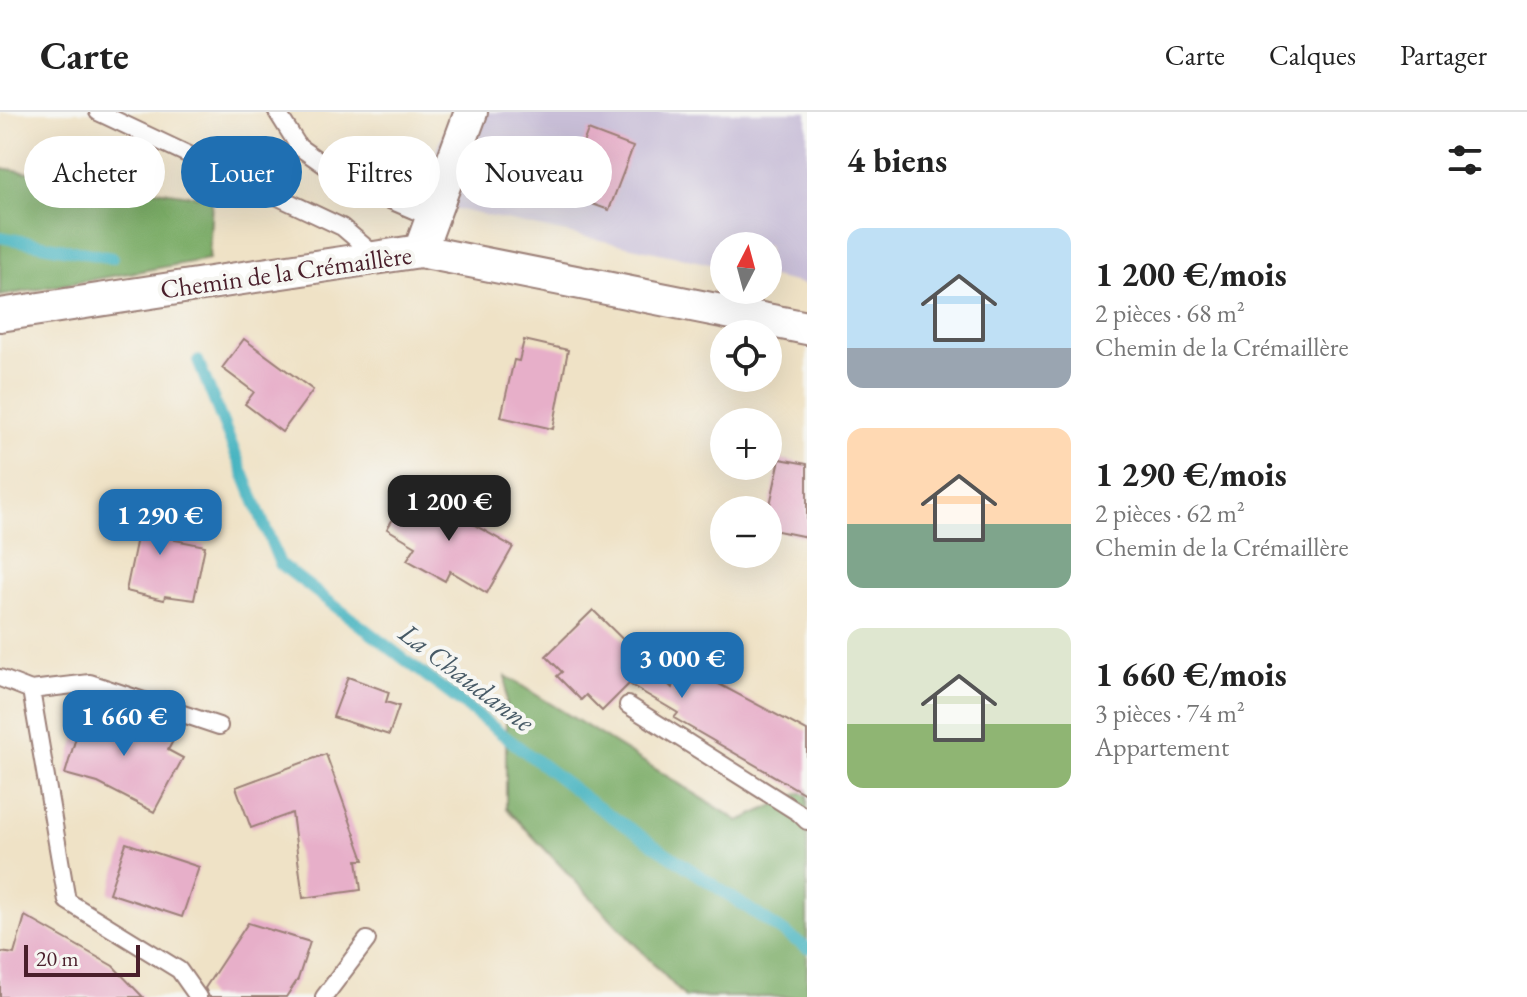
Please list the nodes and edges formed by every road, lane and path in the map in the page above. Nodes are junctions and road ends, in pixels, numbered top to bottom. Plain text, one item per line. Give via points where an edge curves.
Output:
1 (98, 112) edge
2 (277, 112) edge
3 (471, 112) edge
4 (432, 218) junction
5 (420, 251) junction
6 (380, 258) junction
7 (0, 315) edge
8 (807, 328) edge
9 (0, 678) edge
10 (31, 690) junction
11 (628, 705) dead end
12 (219, 726) dead end
13 (807, 821) edge
14 (367, 940) dead end
15 (198, 997) edge
16 (324, 997) edge

1 - 6 lane via 342,227
2 - 4 lane via 299,147 350,183
3 - 4 street
4 - 5 street
5 - 6 street, Chemin de la Crémaillère
5 - 8 street, Chemin de la Crémaillère
6 - 7 street, Chemin de la Crémaillère
9 - 10 lane
10 - 12 lane via 90,683
10 - 15 lane via 67,901 179,970
11 - 13 lane
14 - 16 lane

